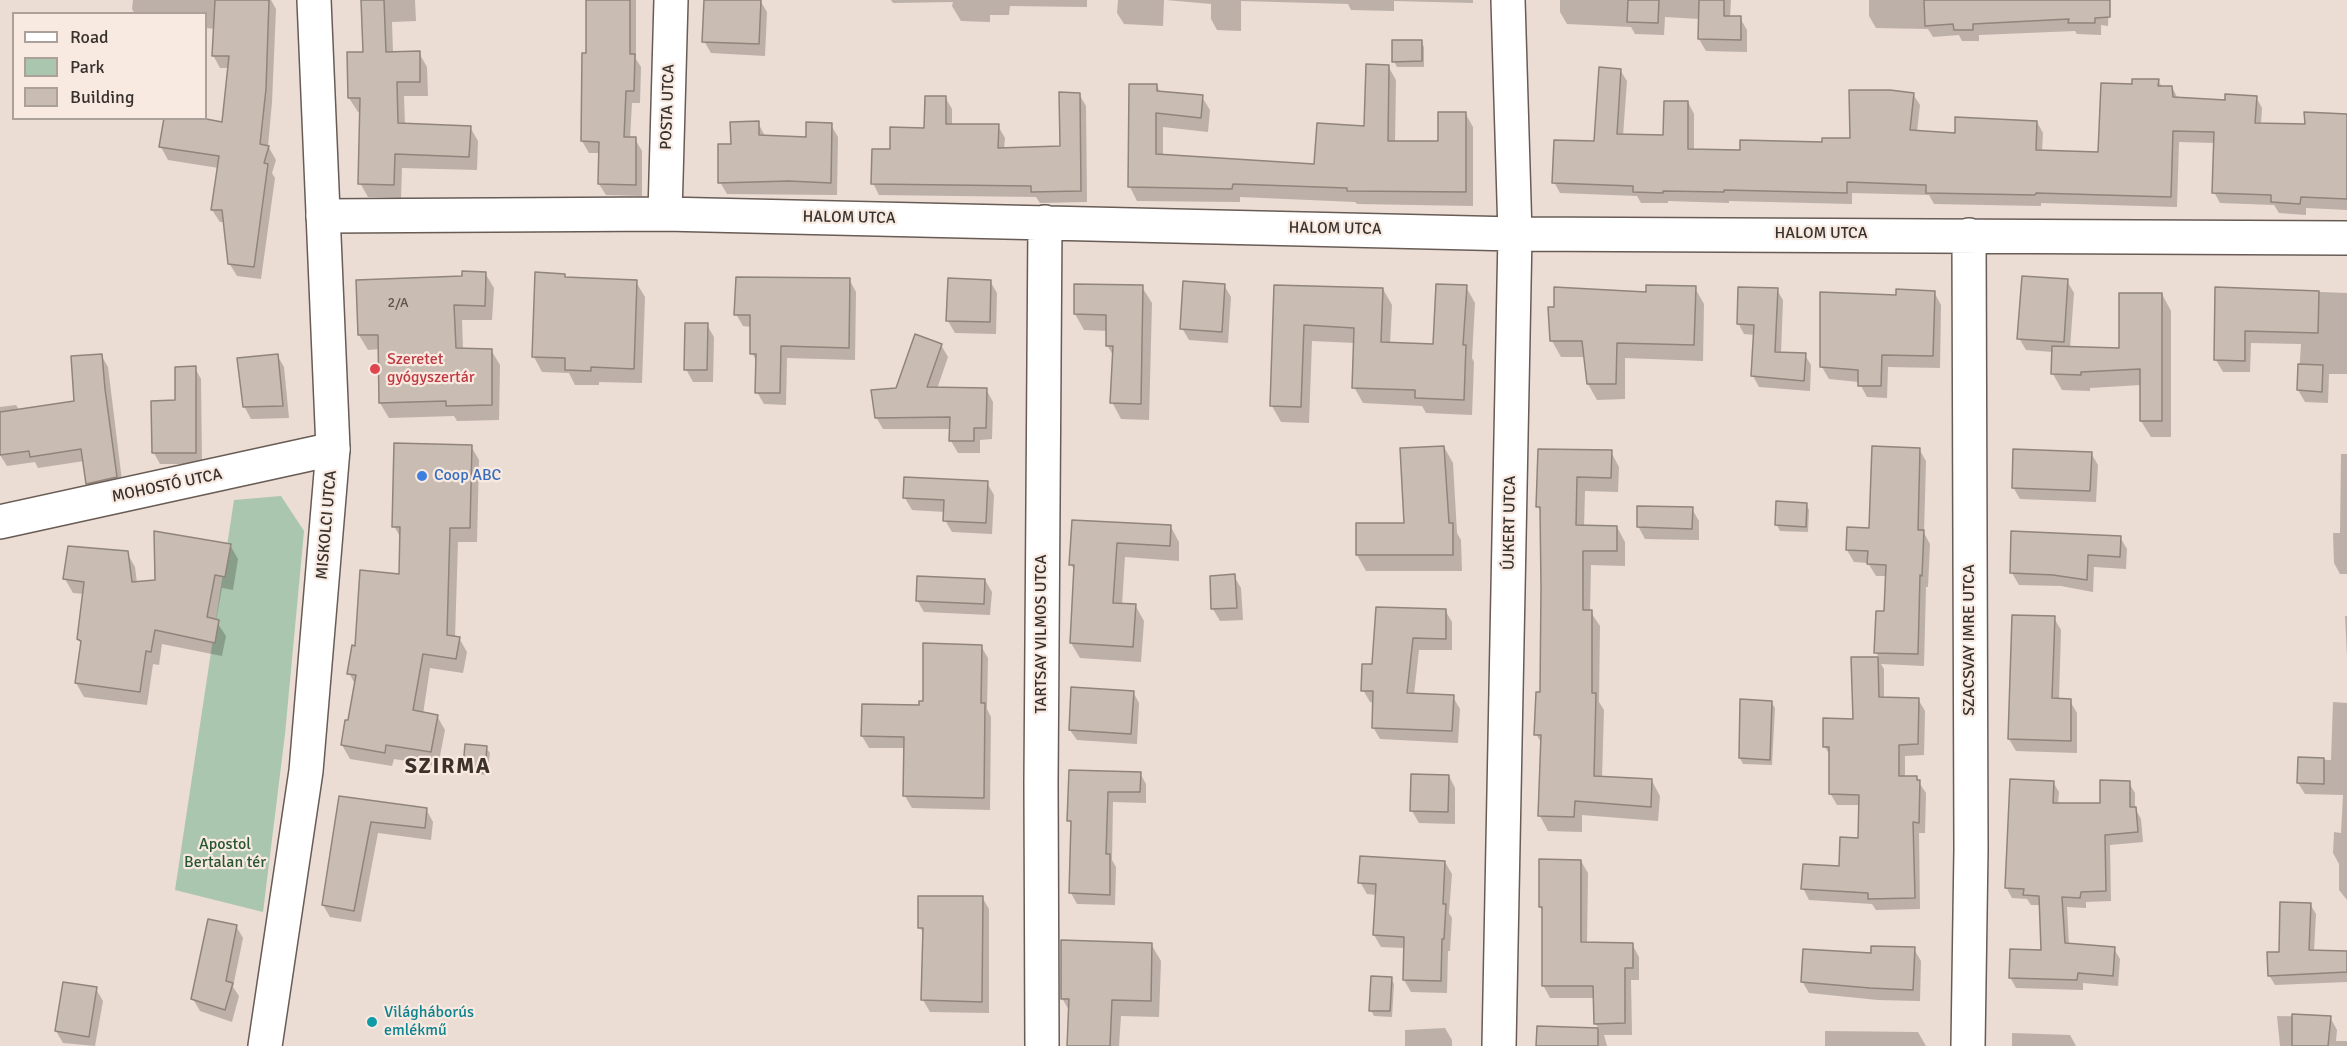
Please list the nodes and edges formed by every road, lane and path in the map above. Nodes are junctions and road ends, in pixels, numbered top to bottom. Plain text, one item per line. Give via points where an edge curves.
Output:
1 (314, 0) edge
2 (671, 0) edge
3 (1508, 0) edge
4 (665, 214) junction
5 (323, 216) junction
6 (1045, 222) junction
7 (1515, 234) junction
8 (1969, 235) junction
9 (2347, 238) edge
10 (333, 449) junction
11 (0, 522) edge
12 (265, 1046) edge
13 (1042, 1046) edge
14 (1499, 1046) edge
15 (1968, 1046) edge

1 - 5 street, MISKOLCI UTCA
2 - 4 street, POSTA UTCA
3 - 7 street, ÚJKERT UTCA
4 - 5 street, HALOM UTCA
4 - 6 street, HALOM UTCA
5 - 10 street, MISKOLCI UTCA
6 - 7 street, HALOM UTCA
6 - 13 street, TARTSAY VILMOS UTCA
7 - 8 street, HALOM UTCA
7 - 14 street, ÚJKERT UTCA
8 - 9 street, HALOM UTCA
8 - 15 street, SZACSVAY IMRE UTCA
10 - 11 street, MOHOSTÓ UTCA
10 - 12 street, MISKOLCI UTCA via 306,771

